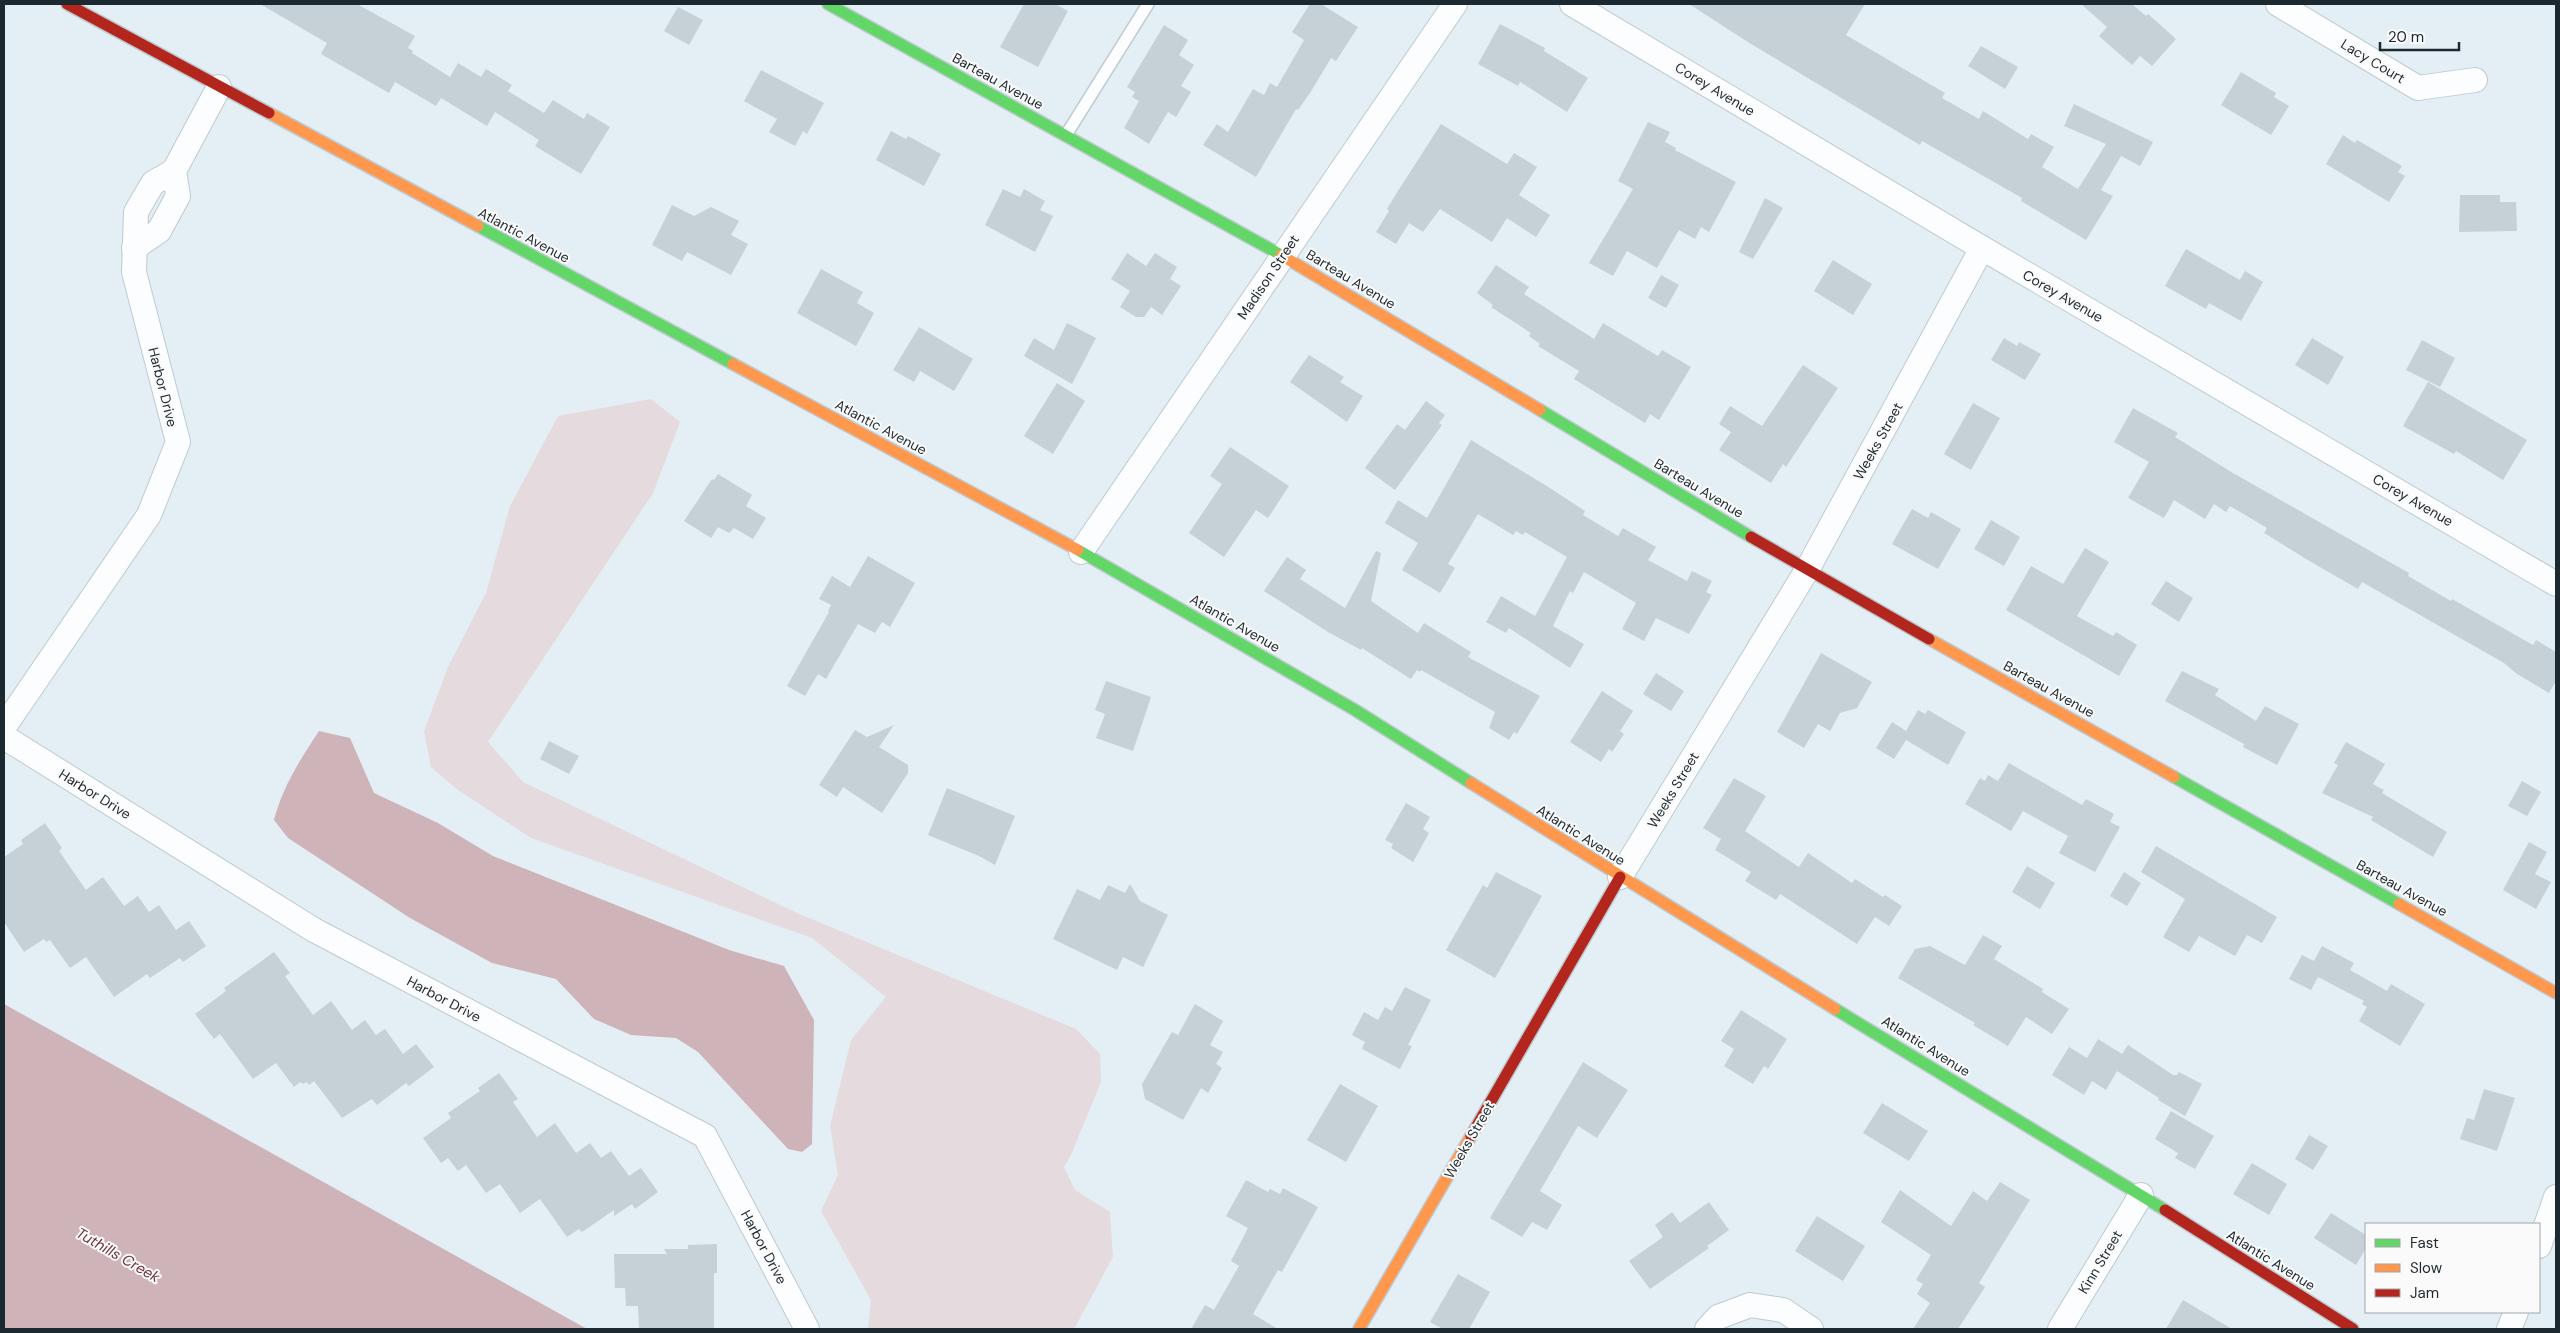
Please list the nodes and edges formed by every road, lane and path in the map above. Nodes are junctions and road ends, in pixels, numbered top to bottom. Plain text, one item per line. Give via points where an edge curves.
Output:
1 (67, 4) edge
2 (828, 4) edge
3 (1148, 4) edge
4 (1455, 4) edge
5 (1572, 4) edge
6 (2278, 4) edge
7 (2476, 80) dead end
8 (219, 87) junction
9 (1066, 135) junction
10 (1982, 248) junction
11 (1282, 255) junction
12 (1081, 552) junction
13 (1807, 570) junction
14 (2556, 584) edge
15 (4, 727) edge
16 (4, 736) edge
17 (1620, 877) junction
18 (2556, 993) edge
19 (2141, 1195) junction
20 (2556, 1197) edge
21 (2540, 1243) edge
22 (2516, 1313) edge
23 (807, 1329) edge
24 (1359, 1329) edge
25 (1707, 1329) edge
26 (1811, 1329) edge
27 (2060, 1329) edge
28 (2353, 1329) edge
29 (2509, 1329) edge

1 - 8 street, Atlantic Avenue
2 - 9 street, Barteau Avenue
3 - 9 lane
4 - 11 street, Madison Street
5 - 10 street, Corey Avenue
6 - 7 street, Lacy Court via 2418,88
8 - 12 street, Atlantic Avenue
8 - 15 street, Harbor Drive via 174,171 153,183 136,212 134,272 178,442 149,515
9 - 11 street, Barteau Avenue
10 - 13 street, Weeks Street
10 - 14 street, Corey Avenue
11 - 12 street, Madison Street
11 - 13 street, Barteau Avenue
12 - 17 street, Atlantic Avenue via 1355,710
13 - 17 street, Weeks Street
13 - 18 street, Barteau Avenue
16 - 23 street, Harbor Drive via 314,930 705,1136
17 - 19 street, Atlantic Avenue
17 - 24 street, Weeks Street
19 - 27 street, Kinn Street
19 - 28 street, Atlantic Avenue
20 - 21 street
22 - 29 street
25 - 26 street via 1718,1316 1750,1305 1783,1310

